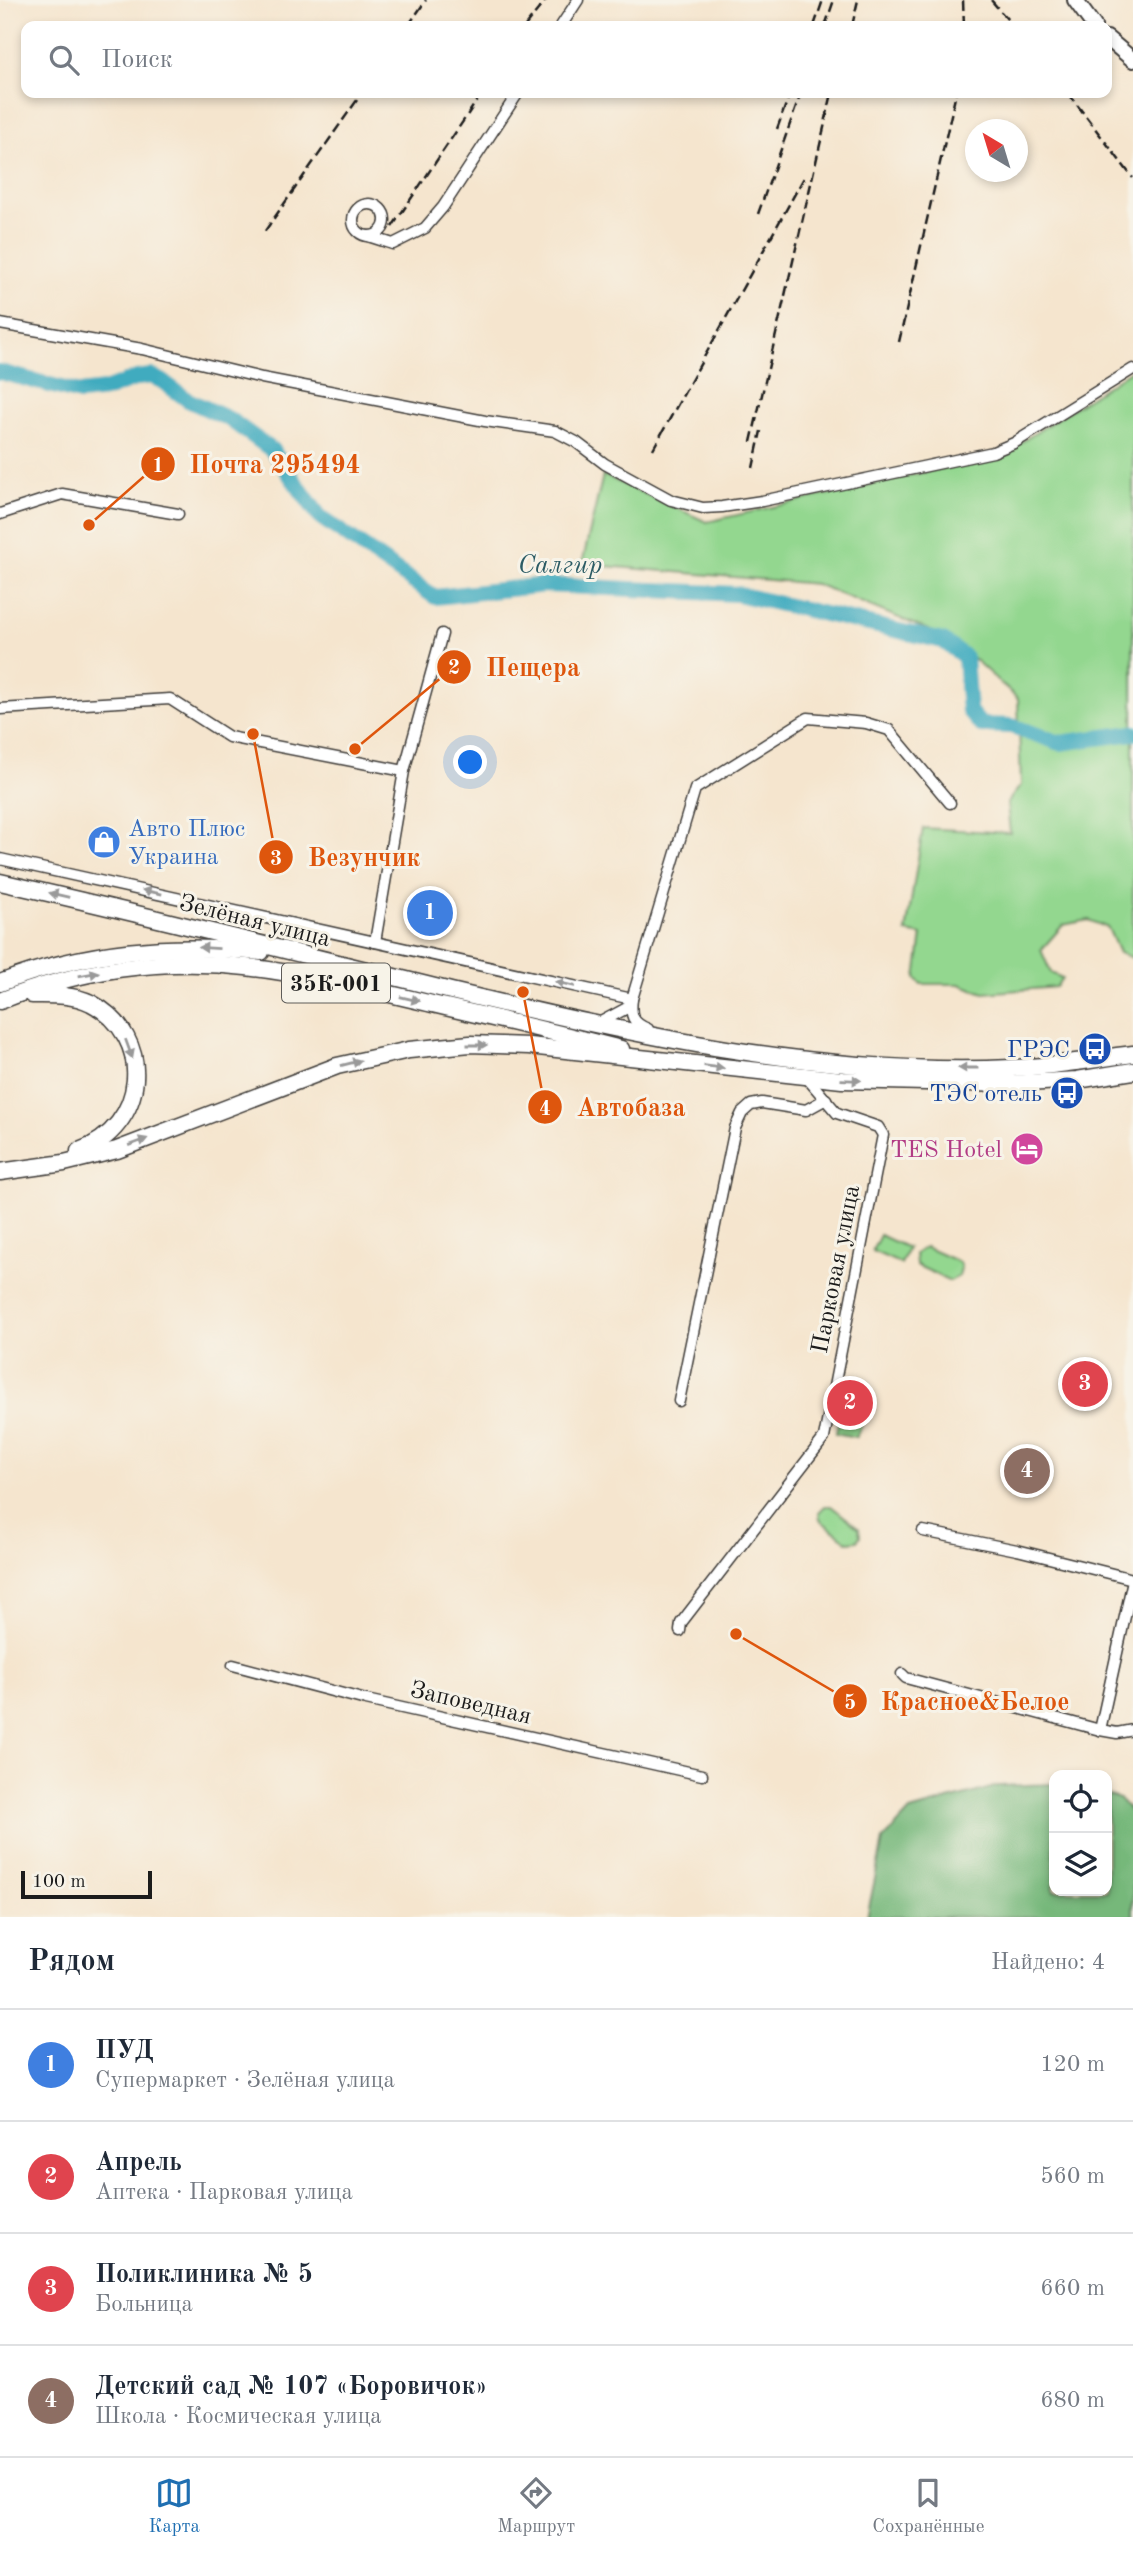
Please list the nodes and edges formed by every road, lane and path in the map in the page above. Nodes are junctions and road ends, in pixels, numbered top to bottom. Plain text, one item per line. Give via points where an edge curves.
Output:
1 (578, 0) edge
2 (1074, 0) edge
3 (564, 21) edge
4 (1090, 21) edge
5 (1112, 42) edge
6 (1133, 60) edge
7 (515, 98) edge
8 (368, 236) dead end
9 (0, 324) edge
10 (1133, 369) edge
11 (0, 514) edge
12 (178, 514) dead end
13 (442, 634) dead end
14 (0, 709) edge
15 (404, 771) junction
16 (950, 803) dead end
17 (0, 859) edge
18 (0, 882) edge
19 (375, 942) junction
20 (301, 956) junction
21 (0, 983) edge
22 (6, 998) edge
23 (631, 1003) junction
24 (593, 1024) junction
25 (1133, 1054) edge
26 (807, 1059) junction
27 (668, 1061) junction
28 (1133, 1071) edge
29 (1115, 1073) junction
30 (807, 1078) junction
31 (1133, 1079) edge
32 (826, 1099) junction
33 (0, 1164) edge
34 (0, 1172) edge
35 (679, 1401) dead end
36 (923, 1531) dead end
37 (1133, 1580) edge
38 (680, 1630) dead end
39 (233, 1665) dead end
40 (902, 1674) dead end
41 (1100, 1730) junction
42 (1133, 1730) edge
43 (702, 1775) dead end

1 - 3 street
2 - 4 street
5 - 6 street
7 - 8 street via 425,228 393,244
9 - 10 street via 142,348 262,378 472,419 555,431 671,500 703,508 762,501 992,452
11 - 12 street via 62,494
13 - 15 street
14 - 15 street via 170,699 229,737
15 - 19 street
16 - 23 street via 888,730 866,723 808,718 695,789
19 -> 17 street
20 -> 18 main road, Зелёная улица / 35К-001
23 -> 19 street
20 -> 21 main road via 221,948 152,948 63,963
20 - 24 main road, Зелёная улица / 35К-001
22 -> 27 main road, 35К-001 via 67,978 116,970 187,964 246,967 367,989
22 -> 33 main road via 60,995 100,1009 129,1046 135,1085 130,1107 103,1140 60,1156
23 - 24 street
23 - 26 street via 631,1016 647,1029
24 - 26 main road, Зелёная улица / 35К-001 via 705,1046
25 -> 26 main road, 35К-001 via 1009,1069 903,1068
27 -> 30 main road, 35К-001
34 -> 27 main road via 117,1150 300,1079 410,1050 470,1044 517,1046
28 - 29 main road, 35К-001
30 -> 29 main road, 35К-001 via 1010,1084
29 - 31 street
30 - 32 street, Парковая улица
32 - 35 street via 806,1110 762,1103 742,1113 735,1128
32 - 38 street, Парковая улица via 837,1113 878,1126 883,1135 824,1438
36 - 37 street
37 - 41 street
39 - 43 street, Заповедная via 366,1700
40 - 41 street
41 - 42 street

